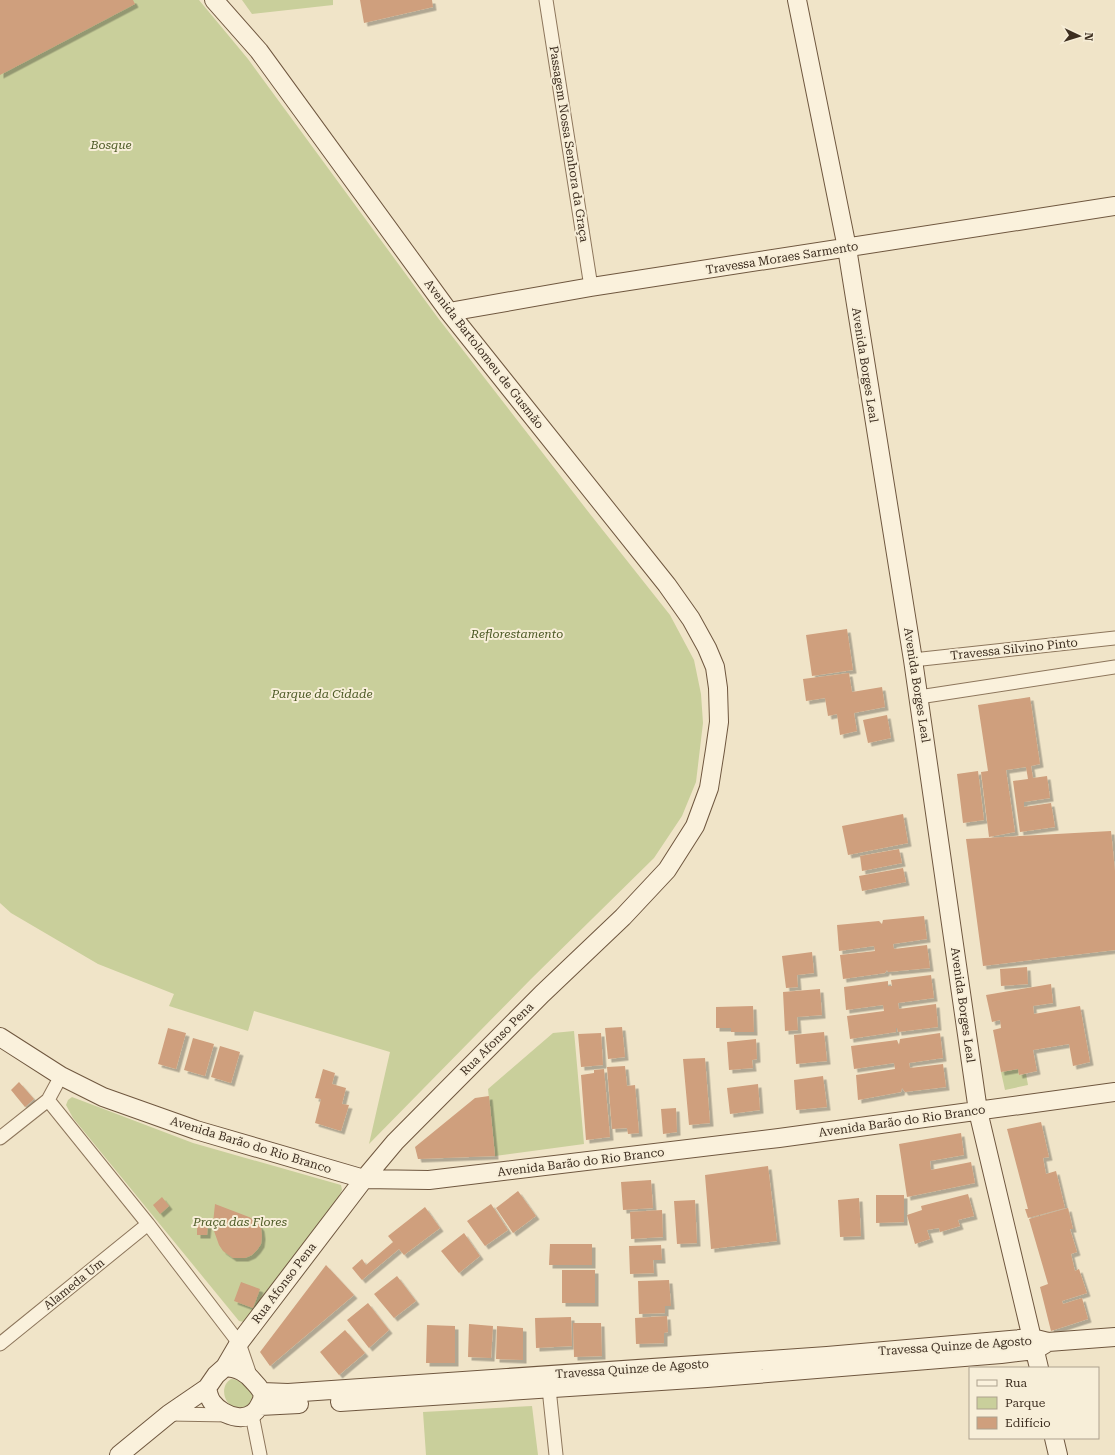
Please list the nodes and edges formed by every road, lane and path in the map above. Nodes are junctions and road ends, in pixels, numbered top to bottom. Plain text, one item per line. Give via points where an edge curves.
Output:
1 (214, 0) edge
2 (546, 0) edge
3 (797, 0) edge
4 (1115, 206) edge
5 (847, 248) junction
6 (591, 287) junction
7 (449, 312) junction
8 (1115, 638) edge
9 (913, 660) junction
10 (1115, 667) edge
11 (919, 697) junction
12 (719, 722) joint
13 (0, 1037) edge
14 (61, 1076) junction
15 (1115, 1092) edge
16 (48, 1100) junction
17 (978, 1111) junction
18 (0, 1138) edge
19 (364, 1179) junction
20 (148, 1224) junction
21 (1115, 1337) edge
22 (239, 1343) junction
23 (1038, 1343) junction
24 (0, 1344) edge
25 (225, 1367) junction
26 (1039, 1367) edge
27 (251, 1378) junction
28 (548, 1382) junction
29 (207, 1388) junction
30 (258, 1405) junction
31 (169, 1414) junction
32 (230, 1416) junction
33 (1054, 1439) edge
34 (119, 1455) edge
35 (260, 1455) edge
36 (556, 1455) edge
37 (1058, 1455) edge

1 - 7 main road, Avenida Bartolomeu de Gusmão via 259,51
2 - 6 street, Passagem Nossa Senhora da Graça
3 - 5 main road, Avenida Borges Leal
4 - 5 main road, Travessa Moraes Sarmento
5 - 6 main road, Travessa Moraes Sarmento
5 - 9 main road, Avenida Borges Leal
6 - 7 main road, Travessa Moraes Sarmento
7 - 12 main road, Avenida Bartolomeu de Gusmão via 667,585 691,620 715,667
8 - 9 street, Travessa Silvino Pinto
9 - 11 main road, Avenida Borges Leal
10 - 11 street
11 - 17 main road, Avenida Borges Leal
12 - 19 main road, Rua Afonso Pena via 709,788 694,826 667,870 623,917 542,994 395,1142
13 - 14 main road, Avenida Barão do Rio Branco
14 - 16 street
14 - 19 main road, Avenida Barão do Rio Branco via 103,1096 196,1130
15 - 17 main road, Avenida Barão do Rio Branco
16 - 18 street
16 - 20 street
17 - 19 main road, Avenida Barão do Rio Branco via 429,1180
17 - 23 main road, Avenida Borges Leal
19 - 22 main road, Rua Afonso Pena
20 - 22 street
20 - 24 street, Alameda Um
21 - 23 main road, Travessa Quinze de Agosto
22 - 25 main road, Rua Afonso Pena
22 - 27 street
23 - 26 main road, Avenida Borges Leal
23 - 28 main road, Travessa Quinze de Agosto via 828,1362
25 - 27 main road via 240,1369
25 - 29 main road
27 - 30 main road
28 - 30 main road, Travessa Quinze de Agosto
28 - 36 street
29 - 31 main road
29 - 32 main road via 212,1403
30 - 32 main road via 241,1418
30 - 35 street
31 - 32 street
31 - 34 main road
33 - 37 main road

